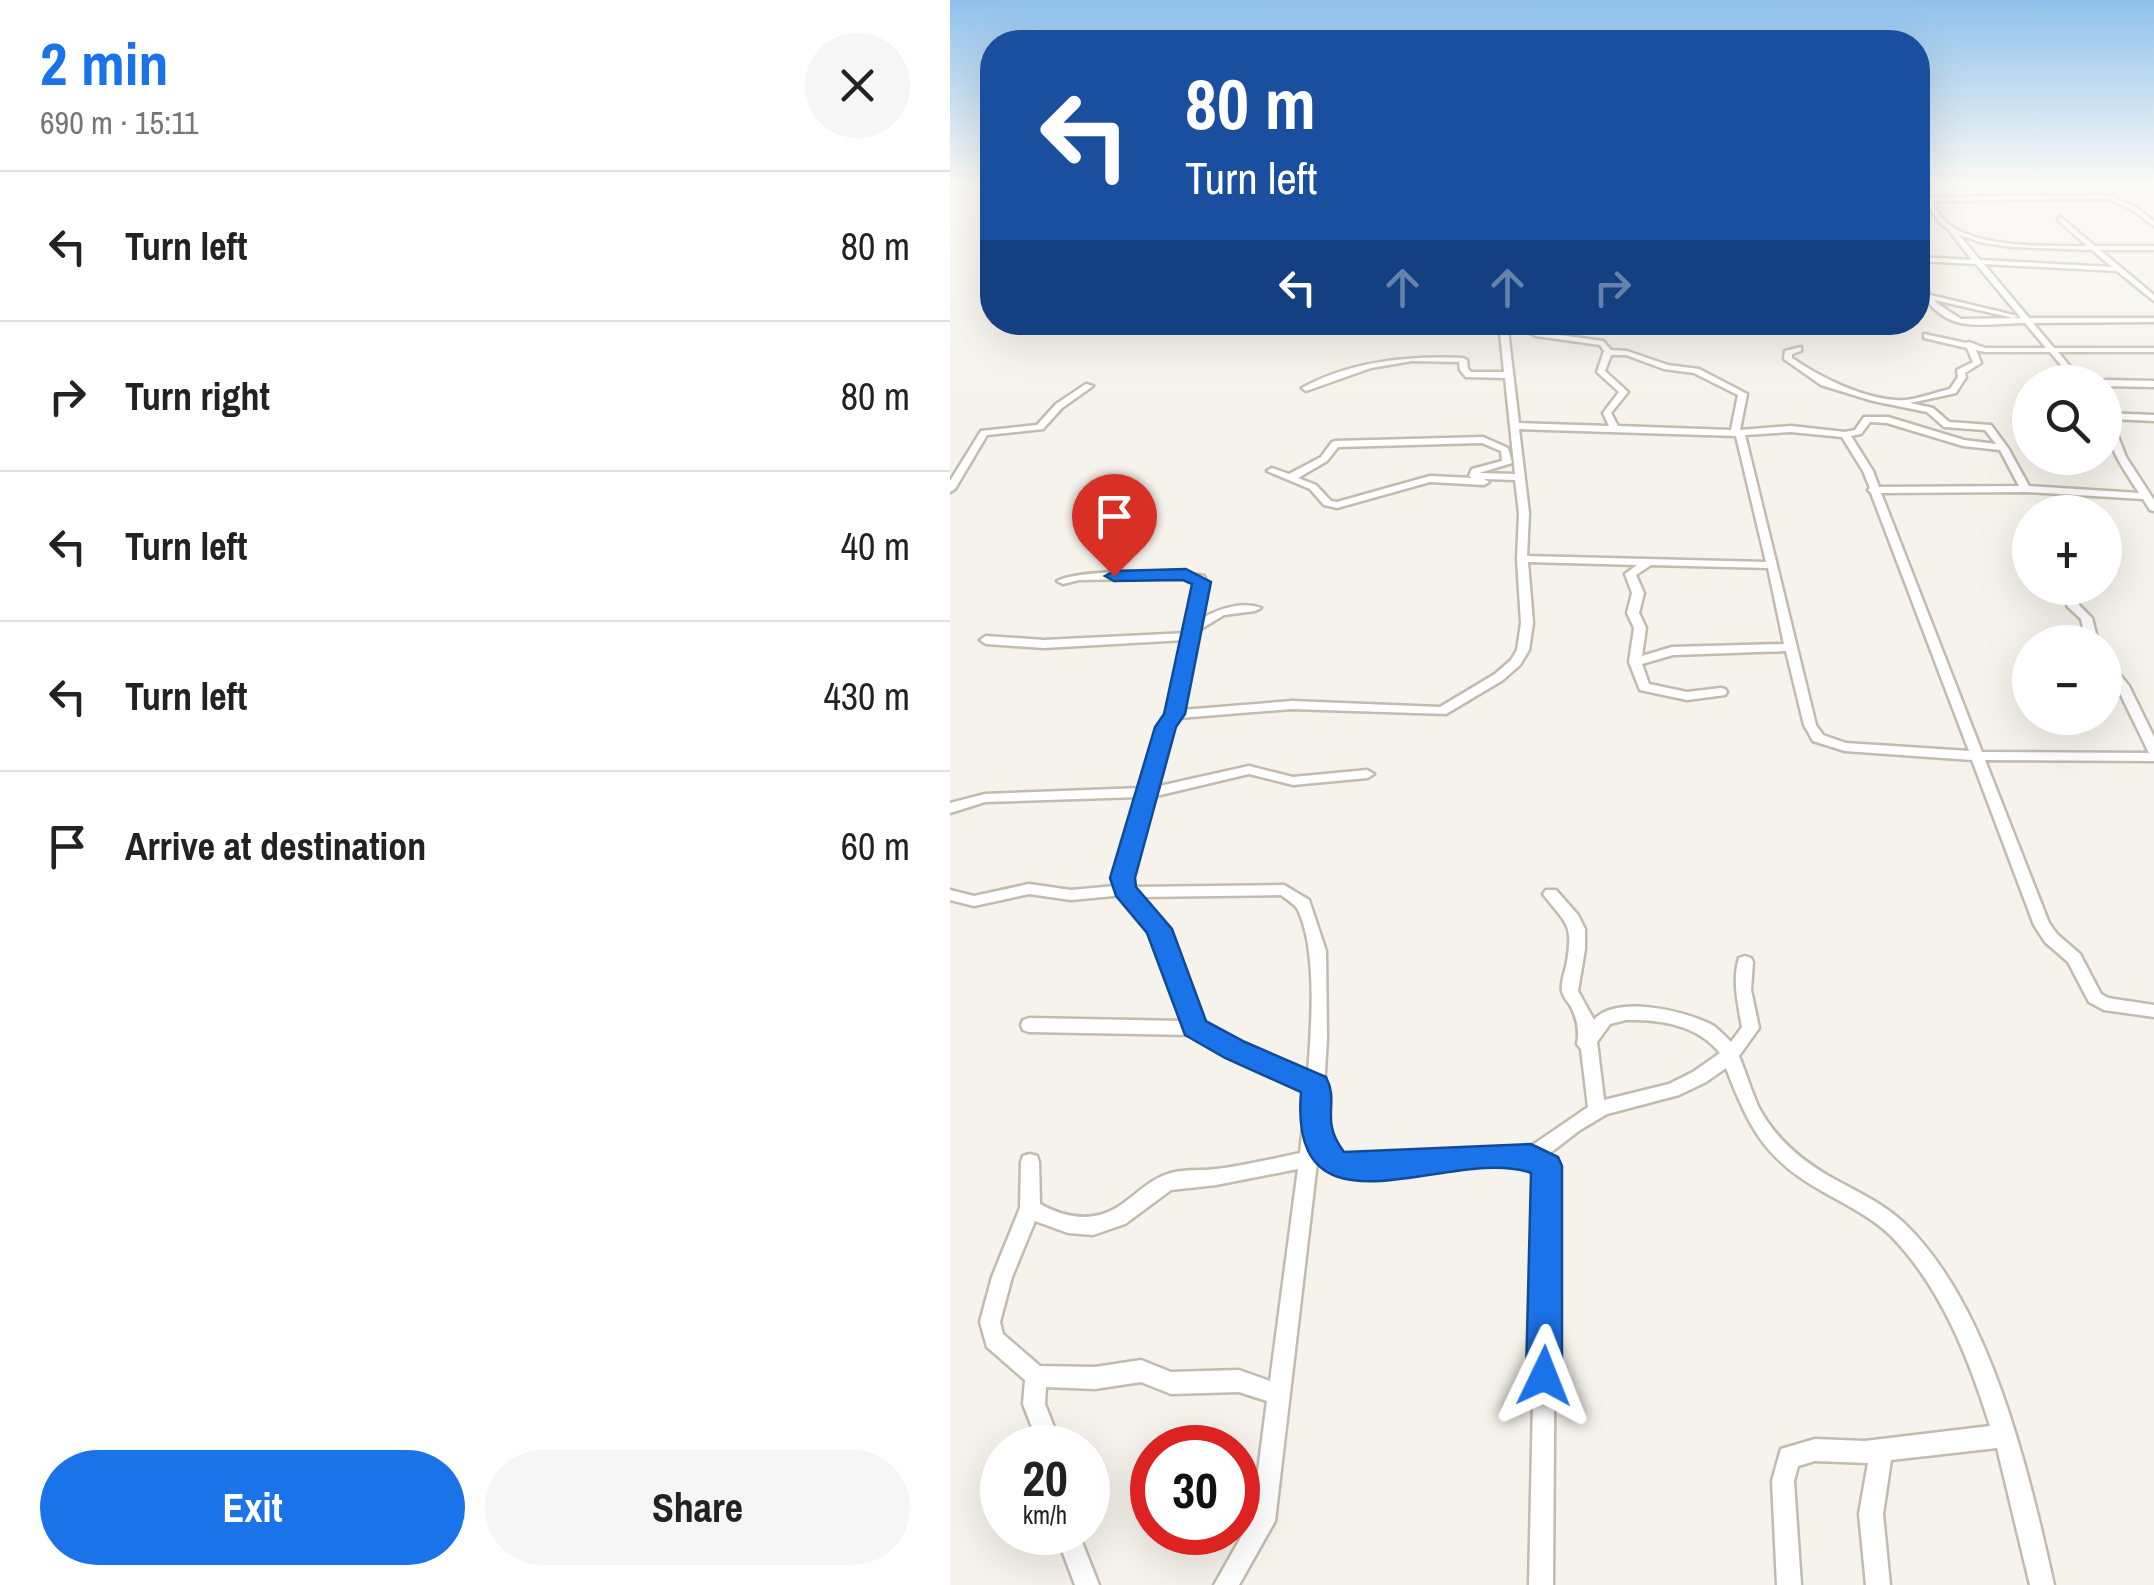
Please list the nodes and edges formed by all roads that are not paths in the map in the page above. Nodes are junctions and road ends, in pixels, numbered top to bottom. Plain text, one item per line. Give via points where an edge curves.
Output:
1 (1930, 259) edge
2 (2109, 259) edge
3 (1973, 261) junction
4 (2119, 269) junction
5 (1930, 297) edge
6 (2154, 298) edge
7 (1930, 299) edge
8 (2024, 319) junction
9 (1954, 320) junction
10 (2154, 320) edge
11 (1508, 335) edge
12 (1545, 335) edge
13 (1587, 335) edge
14 (1926, 336) dead end
15 (1591, 340) junction
16 (1798, 349) dead end
17 (1971, 349) junction
18 (2054, 350) junction
19 (2154, 350) edge
20 (1608, 352) junction
21 (2066, 365) edge
22 (1508, 375) junction
23 (1818, 380) junction
24 (2122, 384) edge
25 (2154, 384) edge
26 (1089, 386) dead end
27 (1306, 388) dead end
28 (1898, 404) junction
29 (1862, 417) junction
30 (2122, 417) edge
31 (2154, 418) edge
32 (1515, 426) junction
33 (1614, 427) junction
34 (1738, 432) junction
35 (1844, 435) junction
36 (2003, 448) junction
37 (2122, 460) edge
38 (1272, 470) dead end
39 (955, 473) edge
40 (1512, 477) junction
41 (1290, 478) junction
42 (950, 488) edge
43 (2026, 489) junction
44 (1873, 490) junction
45 (2146, 496) junction
46 (2154, 508) edge
47 (1522, 559) junction
48 (1650, 562) junction
49 (1771, 565) junction
50 (1062, 580) dead end
51 (2073, 605) edge
52 (1255, 608) dead end
53 (2088, 625) edge
54 (1193, 632) junction
55 (986, 640) dead end
56 (1790, 646) junction
57 (1635, 662) junction
58 (2122, 685) edge
59 (1721, 692) dead end
60 (1174, 714) junction
61 (2154, 754) edge
62 (1980, 756) junction
63 (1367, 774) dead end
64 (1145, 793) junction
65 (950, 808) edge
66 (1127, 891) junction
67 (950, 894) edge
68 (1550, 894) dead end
69 (1745, 962) dead end
70 (2154, 1011) edge
71 (1029, 1024) dead end
72 (1195, 1028) junction
73 (1586, 1044) junction
74 (1731, 1057) junction
75 (1316, 1086) junction
76 (1597, 1111) junction
77 (1313, 1122) junction
78 (1531, 1157) junction
79 (1308, 1159) junction
80 (1030, 1162) dead end
81 (1030, 1208) junction
82 (1036, 1376) junction
83 (1277, 1394) junction
84 (1042, 1425) edge
85 (2002, 1436) junction
86 (1882, 1449) junction
87 (1075, 1555) edge
88 (1087, 1585) edge
89 (1226, 1585) edge
90 (1541, 1585) edge
91 (1789, 1585) edge
92 (1878, 1585) edge
93 (2042, 1585) edge

1 - 3 street
2 - 4 street
3 - 4 street
3 - 8 street
4 - 6 street
5 - 8 street
7 - 9 street
8 - 9 street
8 - 10 street
8 - 18 street
9 - 17 street
11 - 22 street
12 - 15 street
13 - 15 street
14 - 17 street
15 - 20 street
16 - 23 street via 1788,359
17 - 18 street
17 - 28 street via 1978,362 1960,372 1948,395
18 - 19 street
18 - 21 street
20 - 33 street via 1601,372 1624,396 1607,413
20 - 34 street via 1696,371 1743,394
22 - 27 street via 1469,374 1463,360 1412,358
22 - 32 street
23 - 28 street
23 - 29 street via 1862,404
24 - 25 street
26 - 39 street via 1040,427 984,434
28 - 29 street
28 - 36 street via 1937,413 1947,425 1988,428
29 - 35 street via 1858,432
29 - 36 street
30 - 31 street
32 - 33 street
32 - 40 street
33 - 34 street
34 - 35 street
34 - 49 street
35 - 44 street
36 - 43 street
37 - 45 street
38 - 41 street
39 - 42 street
40 - 41 street via 1476,483 1430,479 1337,505
40 - 41 street via 1474,476 1507,462 1505,450 1483,440 1336,444
40 - 47 street via 1524,513
43 - 44 street
43 - 45 street
44 - 62 street
45 - 46 street
47 - 48 street
47 - 60 street via 1523,650 1508,671 1442,711 1292,705
48 - 49 street
48 - 57 street via 1630,574 1640,628
49 - 56 street
50 - 54 street via 1200,578
51 - 53 street
52 - 54 street via 1221,612
54 - 55 street via 1044,644
54 - 60 street
56 - 57 street via 1672,651
56 - 62 street via 1810,725 1824,742
57 - 59 street via 1644,687 1655,692
58 - 61 street
60 - 64 street
61 - 62 street
62 - 70 street via 2051,938 2074,958 2095,998
63 - 64 street via 1293,781 1249,770
64 - 65 street via 984,798
64 - 66 street via 1122,878
66 - 67 street via 1070,895 1029,889 974,900
66 - 72 street via 1159,929
66 - 75 street via 1263,888 1296,896 1318,951
68 - 73 street via 1573,914 1578,932 1570,991 1584,1017
69 - 74 street via 1751,1028
71 - 72 street
72 - 75 street
73 - 74 street via 1604,1019 1633,1012 1709,1028
73 - 76 street
74 - 76 street via 1664,1094
74 - 85 street via 1763,1131 1796,1167 1872,1208 1932,1266 1982,1369
75 - 77 street
76 - 78 street
77 - 78 street via 1334,1162 1349,1168
77 - 79 street
78 - 90 street via 1547,1166
79 - 81 street via 1171,1182 1099,1226 1073,1228
79 - 83 street
80 - 81 street
81 - 82 street via 990,1322 994,1340
82 - 83 street via 1141,1371 1171,1383 1239,1381
82 - 84 street via 1034,1404
83 - 89 street via 1263,1522
85 - 86 street
85 - 93 street
86 - 91 street via 1789,1457 1783,1481
86 - 92 street via 1871,1514
87 - 88 street

